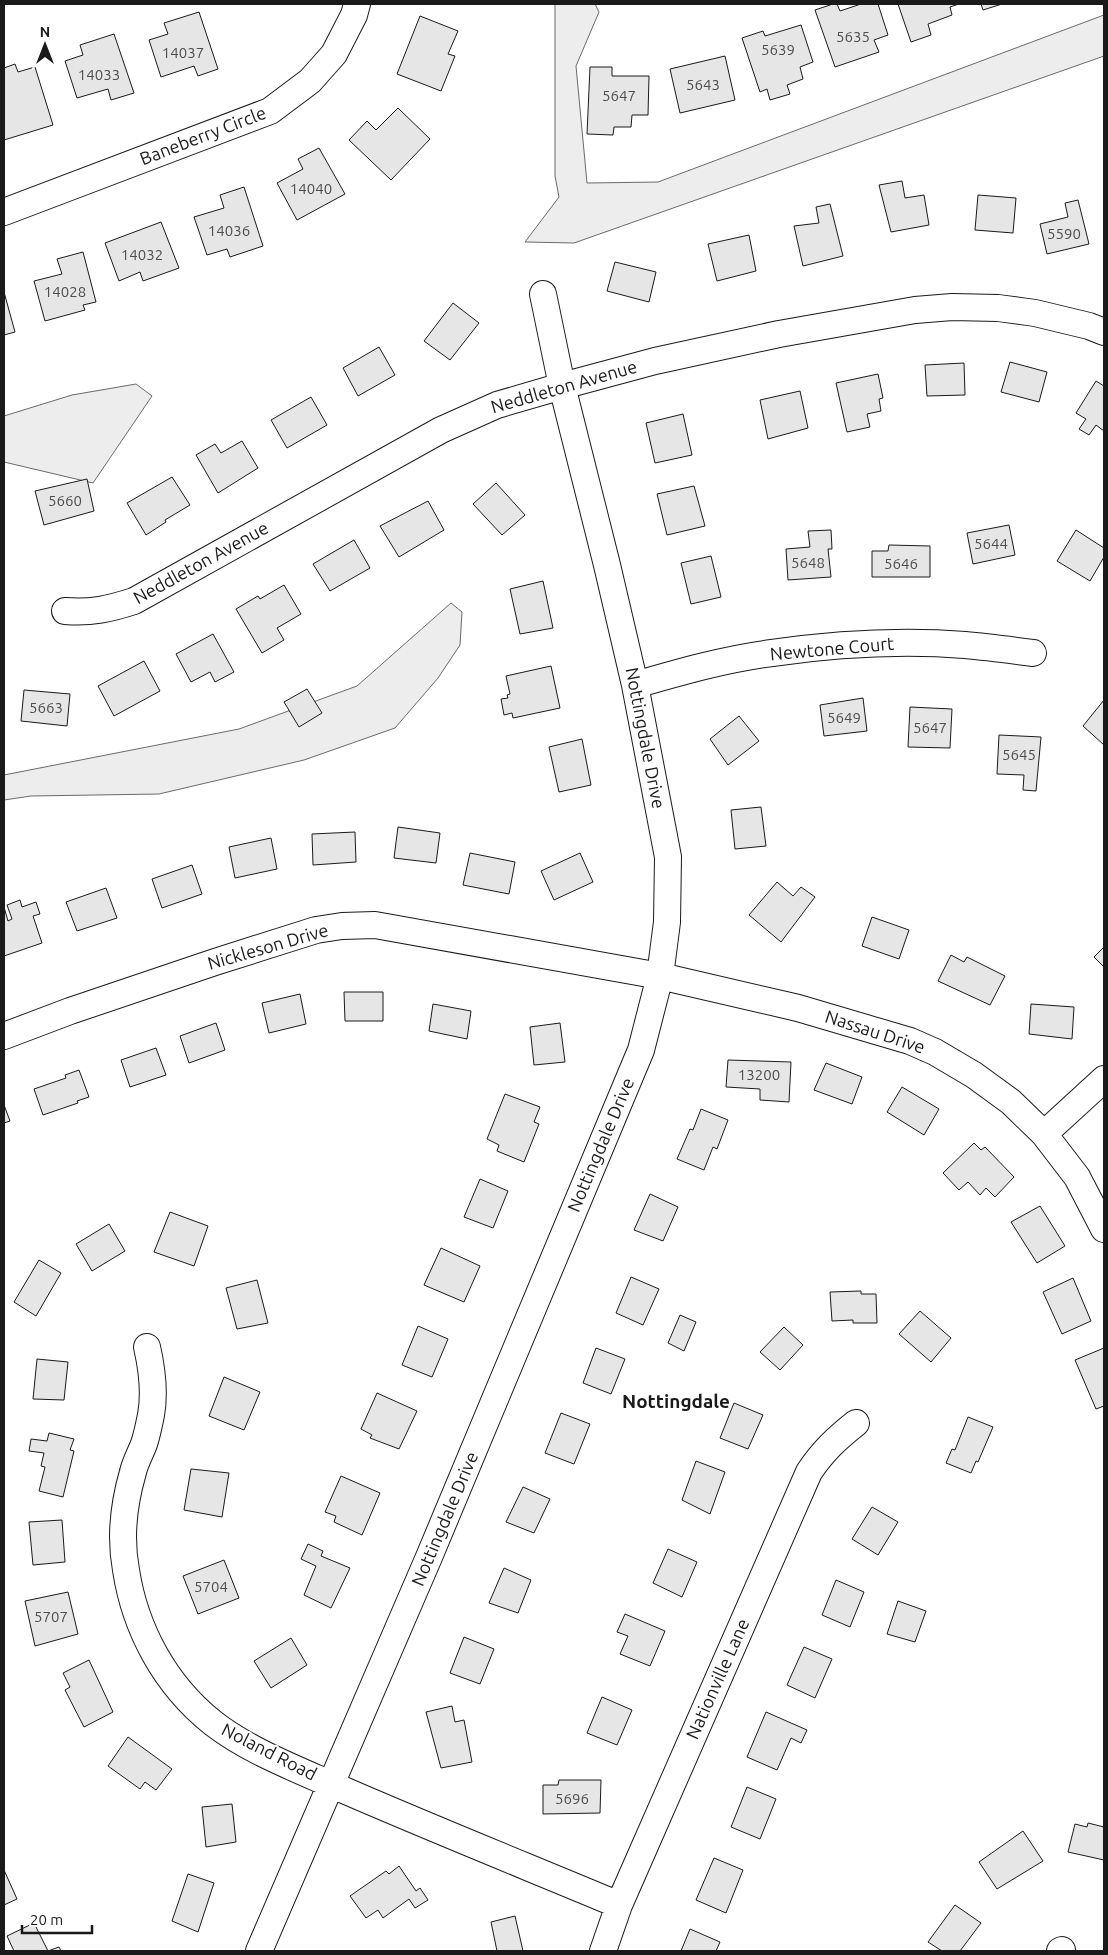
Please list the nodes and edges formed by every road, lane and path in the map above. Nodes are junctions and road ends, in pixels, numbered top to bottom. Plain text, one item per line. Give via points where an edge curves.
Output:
1 (356, 4) edge
2 (4, 212) edge
3 (543, 294) dead end
4 (1104, 332) edge
5 (562, 386) junction
6 (65, 611) dead end
7 (1033, 653) dead end
8 (635, 685) junction
9 (660, 976) junction
10 (4, 1036) edge
11 (1104, 1079) edge
12 (1044, 1134) junction
13 (1104, 1229) edge
14 (147, 1347) dead end
15 (856, 1423) dead end
16 (332, 1784) junction
17 (619, 1905) junction
18 (259, 1951) edge
19 (603, 1951) edge

1 - 2 street, Baneberry Circle via 354,15 334,54 310,81 270,111
3 - 5 street, Nottingdale Drive
4 - 5 street, Neddleton Avenue via 1035,313 998,308 915,310 769,336
5 - 6 street, Neddleton Avenue via 497,405 441,430 134,601 106,610
5 - 8 street, Nottingdale Drive
7 - 8 street, Newtone Court via 964,645 839,645 770,653 702,666
8 - 9 street, Nottingdale Drive via 668,856 667,922
9 - 10 street, Nickleson Drive via 375,925 342,926 316,930 215,962
9 - 12 street, Nassau Drive via 798,1008 910,1041 974,1075 1011,1102
9 - 16 street, Nottingdale Drive via 641,1050
11 - 12 street
12 - 13 street, Nassau Drive via 1077,1177
14 - 16 street, Noland Road via 153,1389 151,1413 125,1505 123,1541 133,1604 146,1638 163,1669 186,1698 212,1722 242,1743
15 - 17 street, Nationville Lane via 836,1438 809,1472
16 - 17 street, Noland Road
16 - 18 street, Nottingdale Drive
17 - 19 street, Nationville Lane

